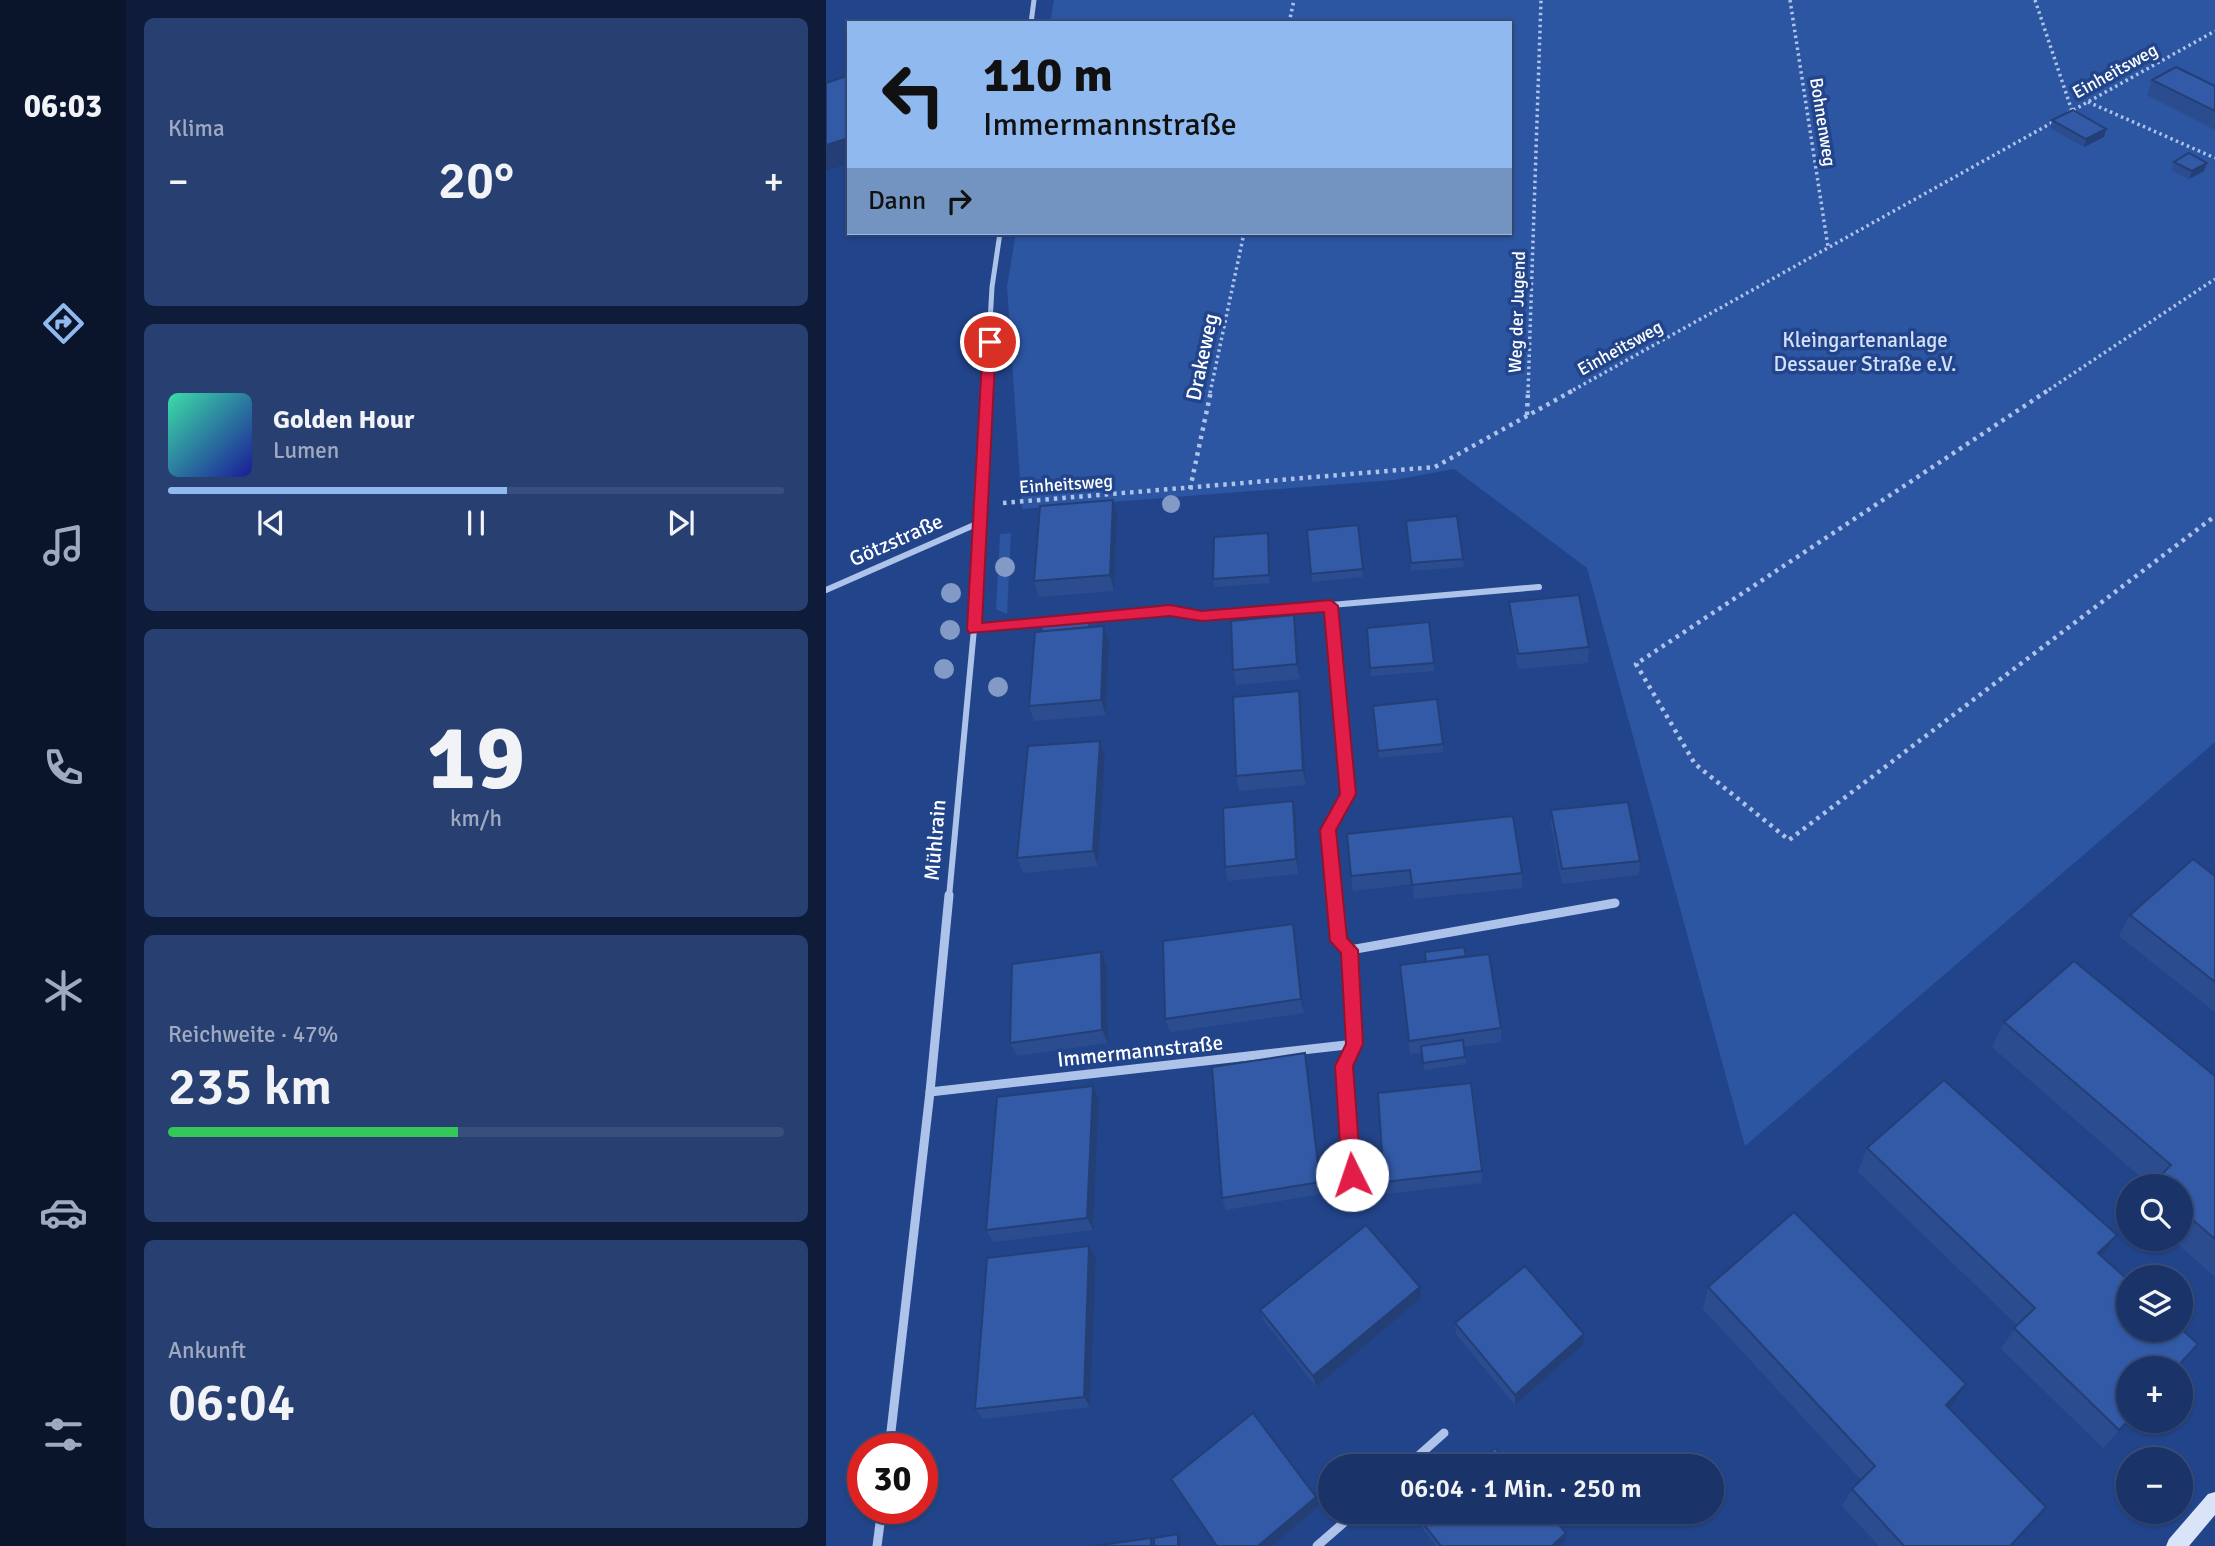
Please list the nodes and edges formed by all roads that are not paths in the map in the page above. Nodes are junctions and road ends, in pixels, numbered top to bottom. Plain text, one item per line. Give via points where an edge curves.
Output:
1 (1034, 0) edge
2 (1031, 21) edge
3 (1000, 235) edge
4 (981, 522) junction
5 (1539, 587) dead end
6 (826, 590) edge
7 (1331, 606) junction
8 (974, 629) junction
9 (1615, 903) dead end
10 (1350, 950) junction
11 (1354, 1044) junction
12 (930, 1092) junction
13 (1352, 1175) dead end
14 (891, 1433) edge
15 (1444, 1433) dead end
16 (1420, 1454) edge
17 (2215, 1502) edge
18 (880, 1524) edge
19 (1342, 1524) edge
20 (877, 1546) edge
21 (1317, 1546) edge
22 (2176, 1546) edge

1 - 2 street
3 - 4 street, Mühlrain via 992,287
4 - 6 street, Götzstraße
4 - 8 street, Mühlrain
5 - 7 street
7 - 8 street via 1202,616 1170,611
7 - 10 street via 1348,794 1328,830 1339,941
8 - 12 street, Mühlrain
9 - 10 street
10 - 11 street
11 - 12 street, Immermannstraße
11 - 13 street via 1344,1066
12 - 14 street, Mühlrain
15 - 16 street
17 - 22 street
18 - 20 street
19 - 21 street

